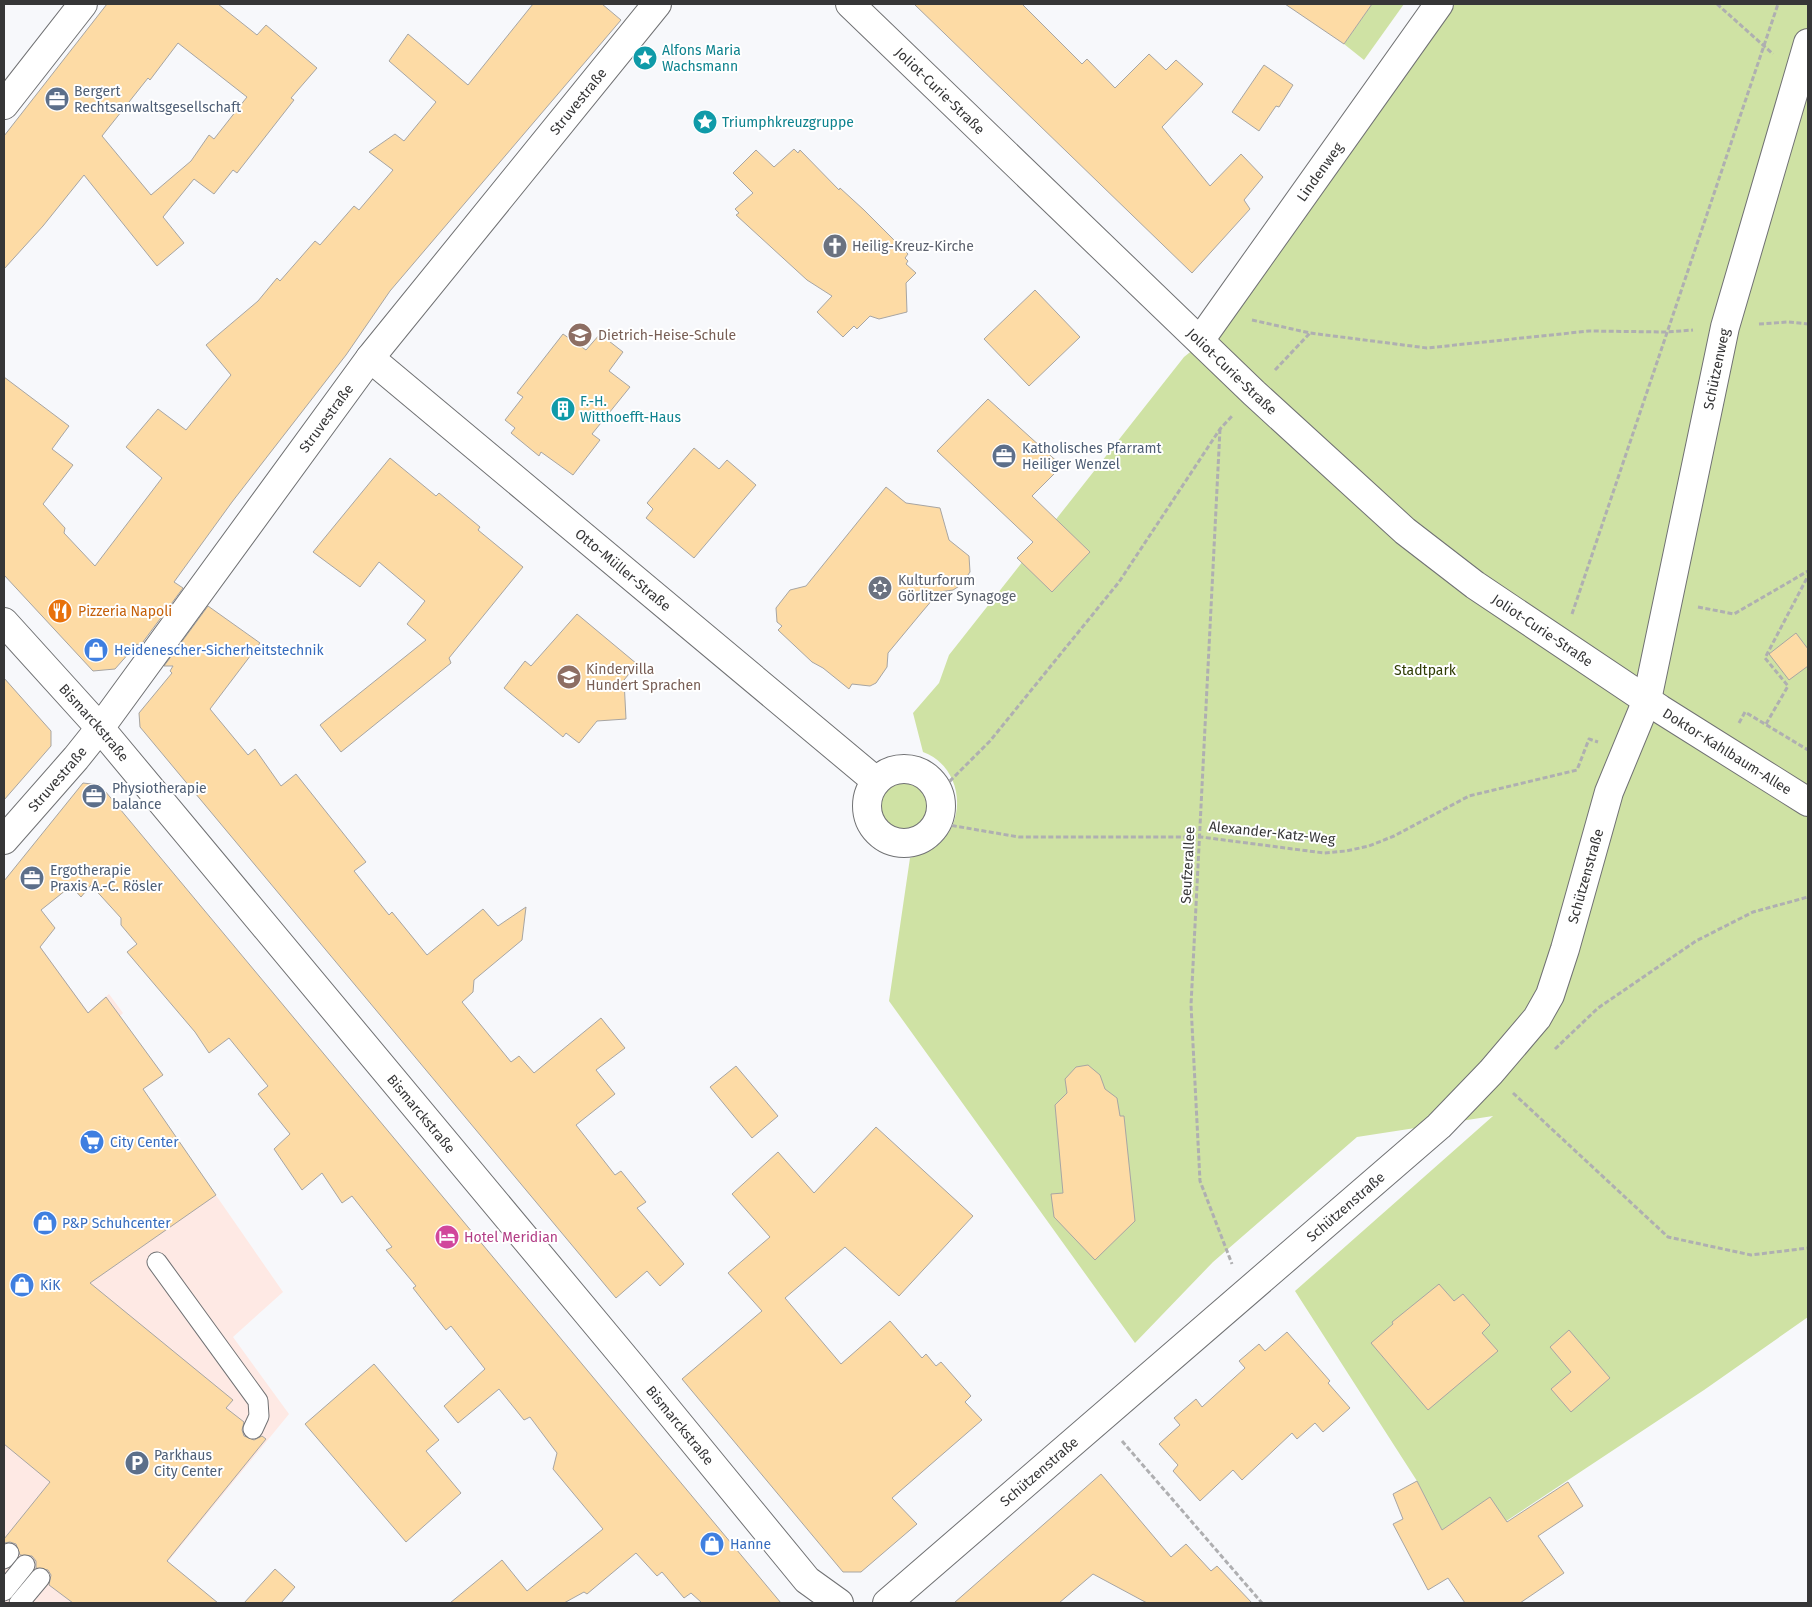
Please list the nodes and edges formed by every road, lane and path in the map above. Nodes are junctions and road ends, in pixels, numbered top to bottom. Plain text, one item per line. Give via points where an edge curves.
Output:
1 (84, 4) edge
2 (657, 4) edge
3 (850, 4) edge
4 (1439, 4) edge
5 (1717, 4) edge
6 (1778, 4) edge
7 (1808, 43) edge
8 (1763, 46) junction
9 (1800, 74) junction
10 (4, 105) edge
11 (1220, 312) junction
12 (1808, 324) edge
13 (1725, 327) junction
14 (1668, 332) junction
15 (1310, 333) junction
16 (1201, 339) junction
17 (370, 358) junction
18 (1254, 393) junction
19 (1220, 429) junction
20 (1808, 571) edge
21 (1808, 576) edge
22 (1668, 602) junction
23 (4, 622) edge
24 (1562, 642) junction
25 (1647, 700) junction
26 (100, 728) junction
27 (1808, 750) edge
28 (1627, 752) junction
29 (876, 781) junction
30 (939, 792) junction
31 (1808, 802) edge
32 (937, 823) junction
33 (1200, 837) junction
34 (4, 840) edge
35 (1808, 897) edge
36 (1803, 899) junction
37 (1808, 902) edge
38 (1554, 1050) dead end
39 (1491, 1072) junction
40 (1808, 1248) edge
41 (158, 1262) dead end
42 (1244, 1295) junction
43 (1102, 1418) junction
44 (253, 1429) dead end
45 (24, 1565) dead end
46 (40, 1578) dead end
47 (4, 1591) edge
48 (19, 1603) edge
49 (838, 1603) edge
50 (887, 1603) edge
51 (1262, 1603) edge

1 - 10 street
2 - 17 street, Struvestraße
3 - 16 street, Joliot-Curie-Straße
4 - 11 street, Lindenweg
5 - 8 path
6 - 8 path
7 - 9 street, Schützenweg
8 - 9 path
8 - 14 path
9 - 13 street, Schützenweg
11 - 15 path
11 - 16 street, Lindenweg
12 - 13 path via 1788,322
13 - 14 path
13 - 22 street, Schützenweg
14 - 15 path via 1589,331 1427,348
14 - 24 path
15 - 18 path
16 - 18 street, Joliot-Curie-Straße
17 - 26 street, Struvestraße
17 - 29 street, Otto-Müller-Straße
18 - 19 path
18 - 24 street, Joliot-Curie-Straße via 1405,531 1475,585
19 - 30 path via 1119,582 990,741
19 - 33 path, Seufzerallee
20 - 22 path via 1734,614
21 - 27 path via 1765,658 1788,686 1766,724
22 - 25 street, Schützenweg
23 - 26 street, Bismarckstraße
24 - 25 street, Joliot-Curie-Straße
25 - 28 street, Schützenstraße
25 - 31 street, Doktor-Kahlbaum-Allee
26 - 34 street, Struvestraße
26 - 49 street, Bismarckstraße via 807,1580
28 - 33 path, Alexander-Katz-Weg via 1589,739 1577,770 1469,796 1394,836 1346,851 1324,852
28 - 39 street, Schützenstraße via 1609,792 1566,949 1550,995 1537,1018
29 - 30 street via 886,773 911,769 928,777
29 - 32 street via 870,791 867,809 872,826 880,835 902,844 915,842 926,836
30 - 32 street via 942,804
32 - 33 path, Alexander-Katz-Weg via 1020,837
33 - 42 path, Seufzerallee via 1191,1005 1200,1181
35 - 36 path
36 - 37 path
36 - 38 path via 1753,912 1696,941 1598,1008
39 - 40 path via 1668,1237 1751,1255
39 - 42 street, Schützenstraße via 1439,1126
41 - 44 lane via 258,1401 259,1416
42 - 43 street, Schützenstraße
43 - 50 street, Schützenstraße
43 - 51 path
45 - 47 lane
46 - 48 lane

